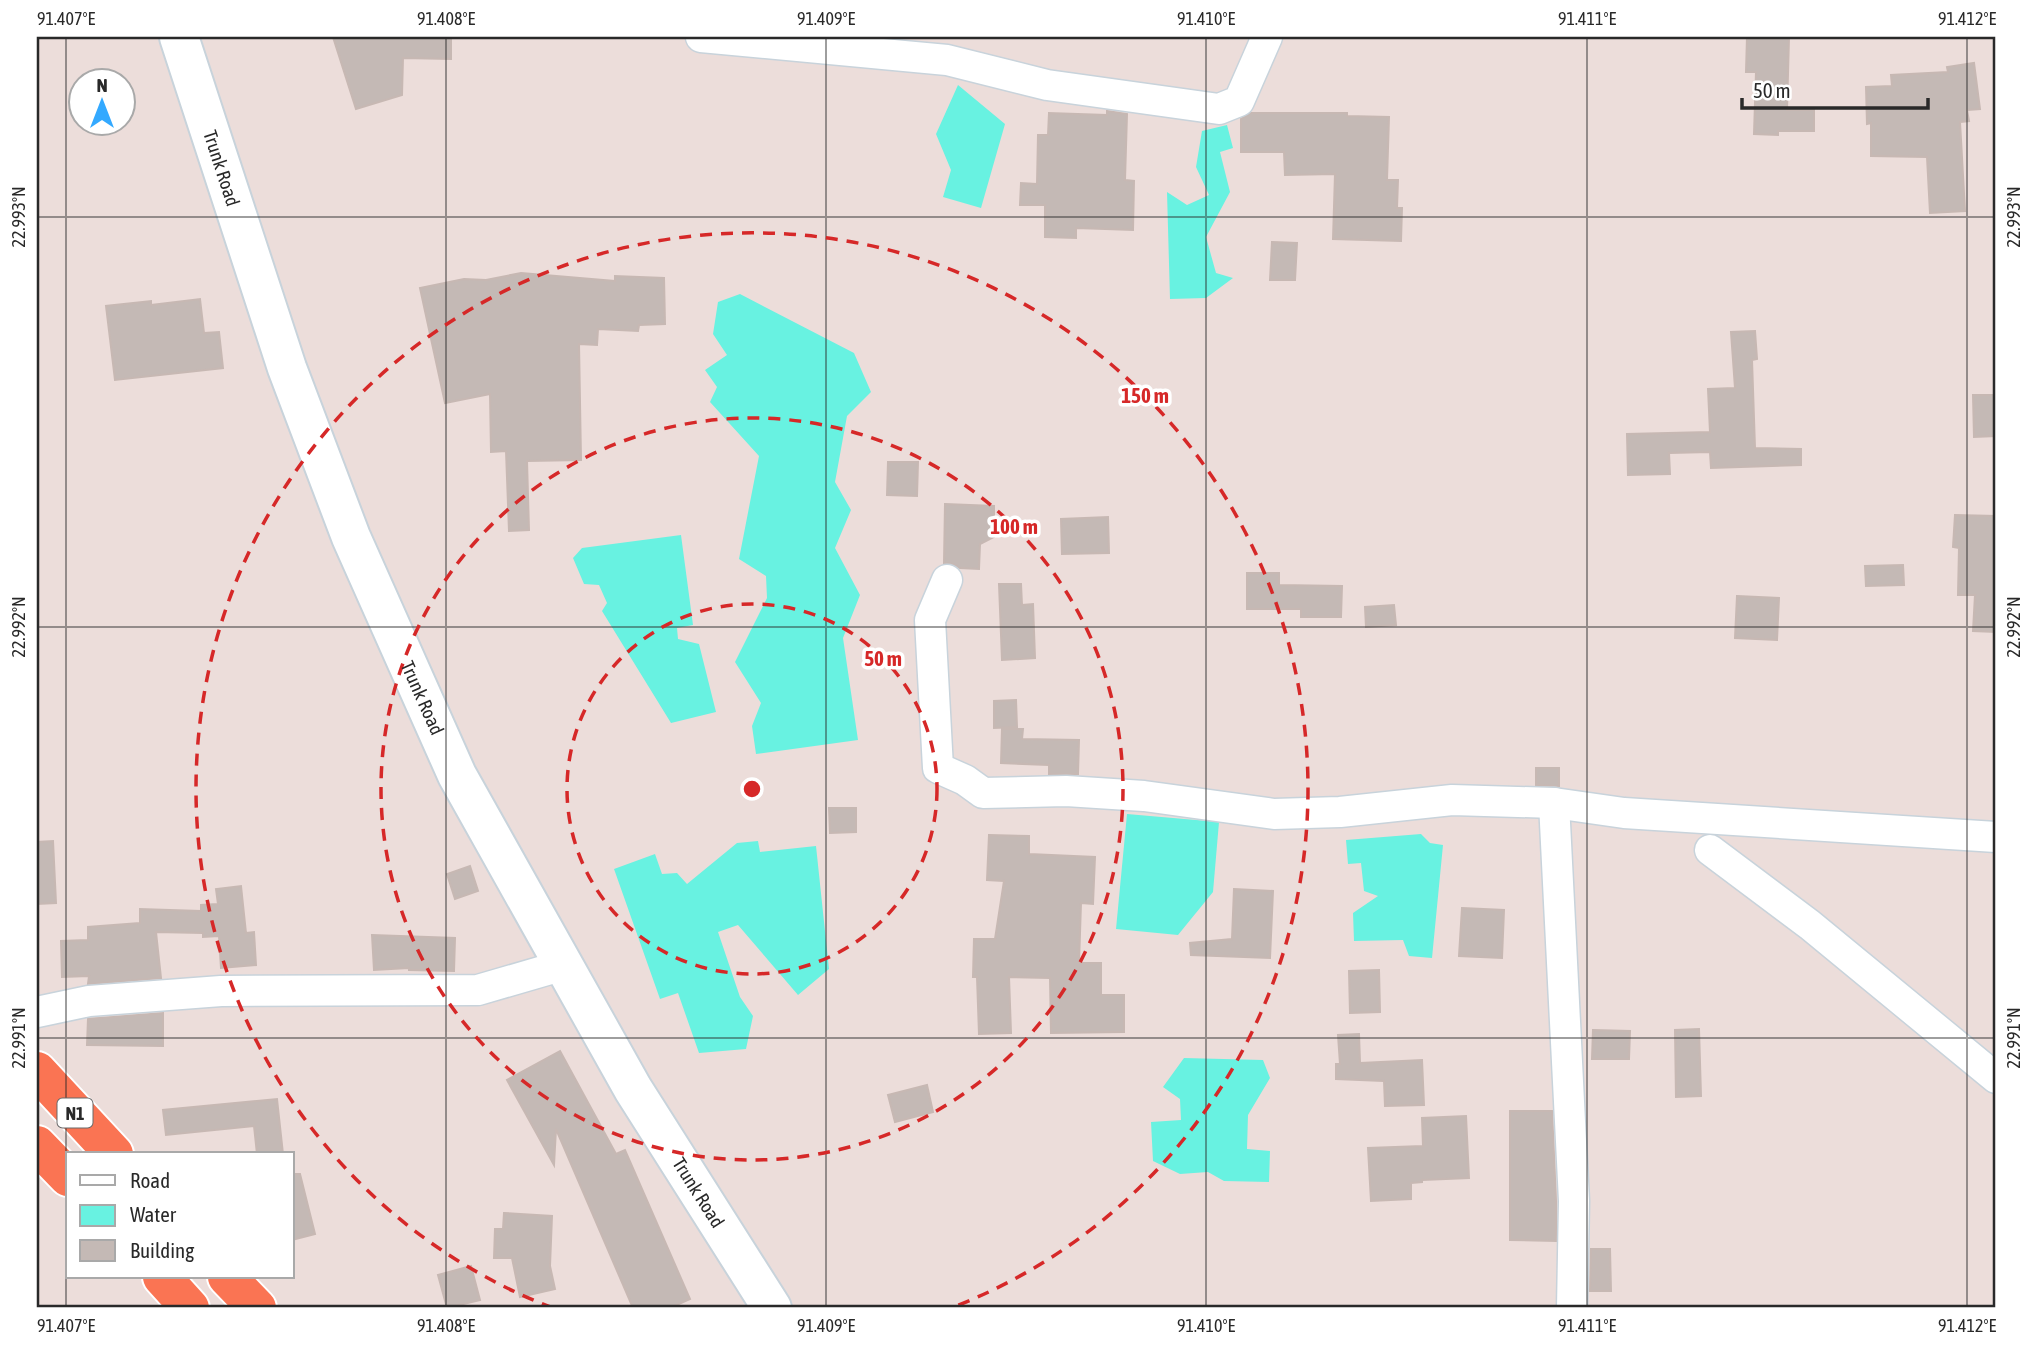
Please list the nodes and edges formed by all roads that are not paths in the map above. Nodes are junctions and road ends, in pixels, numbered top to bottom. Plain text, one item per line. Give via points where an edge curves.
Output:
1 (179, 37) edge
2 (701, 37) edge
3 (1267, 37) edge
4 (947, 580) dead end
5 (1554, 803) junction
6 (1996, 836) edge
7 (1710, 850) dead end
8 (564, 965) junction
9 (37, 1012) edge
10 (37, 1071) edge
11 (1996, 1078) edge
12 (37, 1145) edge
13 (112, 1152) edge
14 (66, 1175) edge
15 (163, 1278) edge
16 (228, 1278) edge
17 (190, 1308) edge
18 (257, 1308) edge
19 (772, 1308) edge
20 (1572, 1308) edge

1 - 8 main road, Trunk Road via 287,368 351,537 457,775
2 - 3 street via 947,60 1047,85 1219,109 1239,102
4 - 5 street via 930,621 938,768 982,793 1066,791 1144,796 1274,814 1452,800
5 - 6 street via 1624,813
5 - 20 street via 1574,1201
7 - 11 street via 1810,925
8 - 9 street via 478,990 221,991 89,1001
8 - 19 main road, Trunk Road via 633,1089
10 - 13 highway, N1
12 - 14 highway, N1
15 - 17 highway
16 - 18 highway

